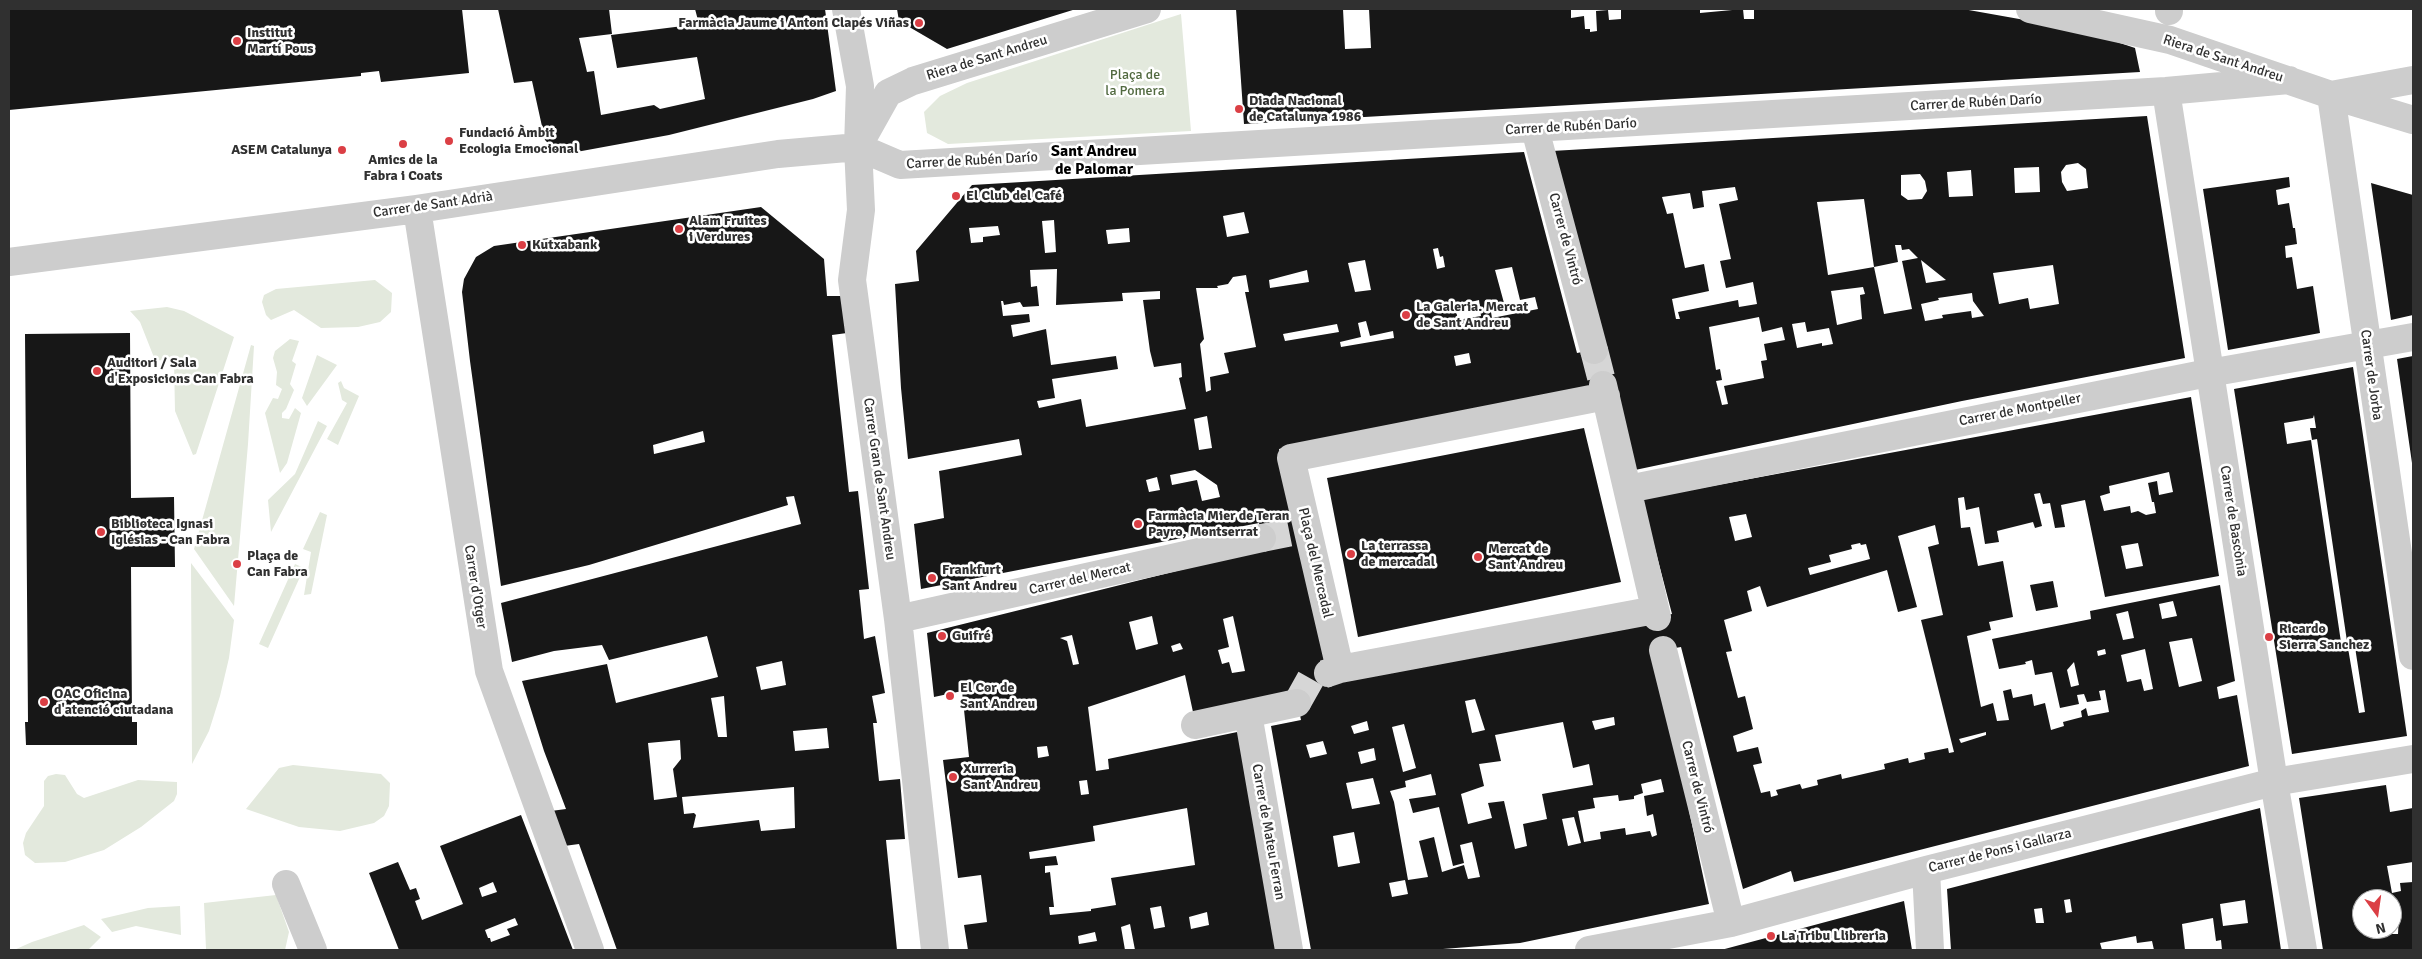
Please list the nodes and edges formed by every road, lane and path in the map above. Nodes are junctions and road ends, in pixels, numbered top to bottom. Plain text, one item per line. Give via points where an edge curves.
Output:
1 (846, 9) edge
2 (1147, 9) edge
3 (2030, 9) edge
4 (2289, 80) junction
5 (2413, 80) edge
6 (2166, 91) junction
7 (2331, 95) junction
8 (2413, 120) edge
9 (1535, 129) junction
10 (858, 146) junction
11 (417, 209) junction
12 (9, 262) edge
13 (2413, 337) edge
14 (2367, 345) junction
15 (1594, 350) tunnel mouth
16 (2210, 373) junction
17 (1628, 489) junction
18 (1262, 538) tunnel mouth
19 (2404, 543) edge
20 (898, 619) junction
21 (1663, 650) dead end
22 (2413, 656) edge
23 (1297, 703) dead end
24 (1248, 714) junction
25 (1195, 725) dead end
26 (2413, 759) edge
27 (2274, 782) junction
28 (1926, 870) junction
29 (286, 884) dead end
30 (1731, 923) junction
31 (314, 950) edge
32 (590, 950) edge
33 (935, 950) edge
34 (1289, 950) edge
35 (1589, 950) edge
36 (1930, 950) edge
37 (2303, 950) edge

1 - 10 street, Carrer Gran de Sant Andreu via 860,86
2 - 10 street, Riera de Sant Andreu via 913,81 888,93
3 - 4 street, Riera de Sant Andreu via 2170,40
4 - 6 street, Carrer de Rubén Darío
4 - 7 street, Riera de Sant Andreu
5 - 7 street
6 - 9 street, Carrer de Rubén Darío
6 - 16 street, Carrer de Bascònia
7 - 8 street, Riera de Sant Andreu
7 - 14 street, Carrer de Jorba
9 - 10 street, Carrer de Rubén Darío via 900,165
9 - 15 street, Carrer de Vintró
10 - 11 street, Carrer de Sant Adrià via 778,154
10 - 20 street, Carrer Gran de Sant Andreu via 861,210 852,280
11 - 12 street, Carrer de Sant Adrià
11 - 32 street, Carrer d'Otger via 489,671
13 - 14 street, Carrer de Montpeller
14 - 16 street, Carrer de Montpeller
14 - 19 street, Carrer de Jorba
16 - 17 street, Carrer de Montpeller
16 - 27 street, Carrer de Bascònia
17 - 17 street, Plaça del Mercadal via 1604,390 1291,458 1302,530 1334,671 1656,614
18 - 20 street, Carrer del Mercat
19 - 22 street, Carrer de Jorba
20 - 33 street, Carrer Gran de Sant Andreu
21 - 30 street, Carrer de Vintró
23 - 24 street
24 - 25 street
24 - 34 street, Carrer de Mateu Ferran
26 - 27 street, Carrer de Pons i Gallarza
27 - 28 street, Carrer de Pons i Gallarza
27 - 37 street, Carrer de Bascònia
28 - 30 street, Carrer de Pons i Gallarza
28 - 36 street
29 - 31 street
30 - 35 street, Carrer de Pons i Gallarza

